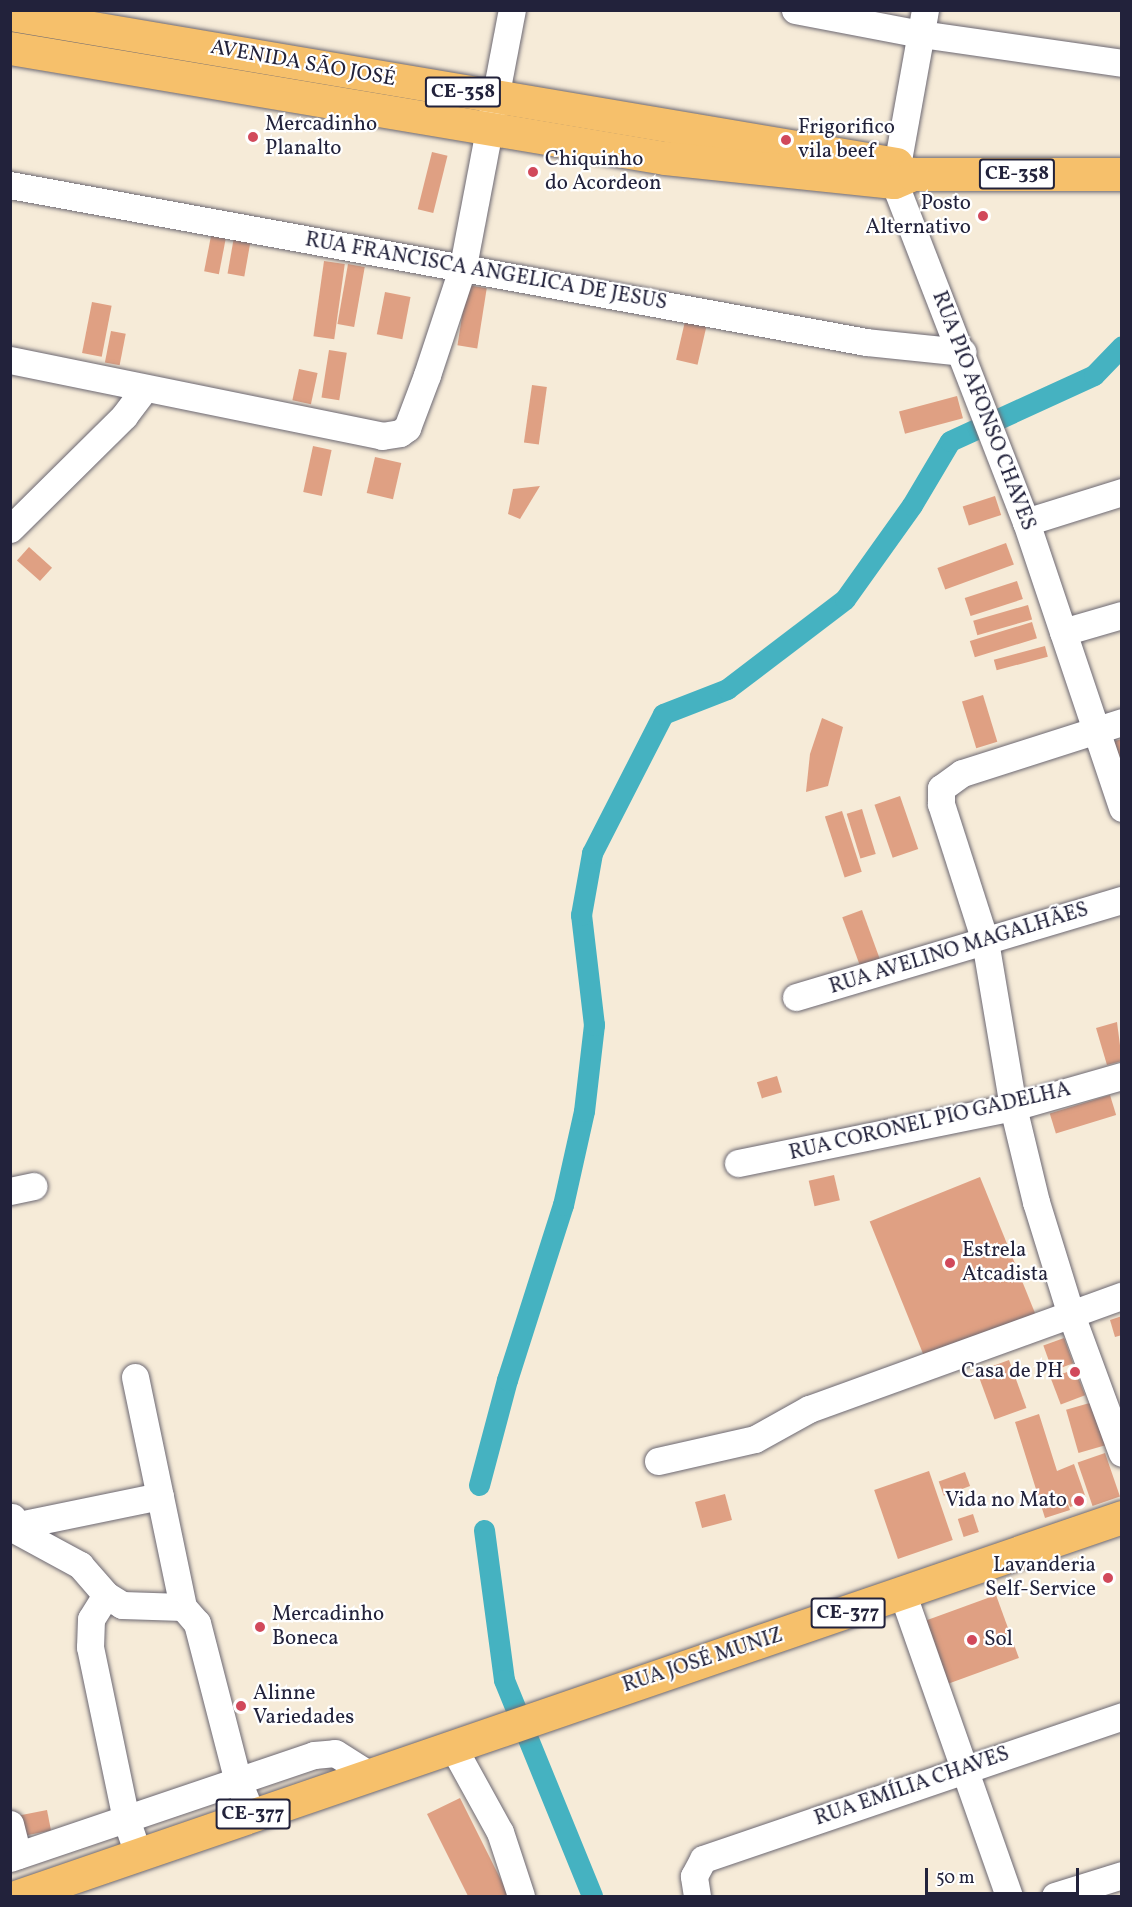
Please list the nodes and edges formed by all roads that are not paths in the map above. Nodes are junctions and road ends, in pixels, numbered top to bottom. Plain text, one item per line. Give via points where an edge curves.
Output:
1 (513, 10) edge
2 (795, 10) edge
3 (10, 14) edge
4 (923, 22) edge
5 (10, 48) edge
6 (1122, 63) edge
7 (495, 98) junction
8 (488, 131) junction
9 (900, 173) junction
10 (1122, 174) edge
11 (10, 185) edge
12 (463, 266) junction
13 (962, 352) junction
14 (10, 360) edge
15 (144, 389) junction
16 (1122, 492) edge
17 (1026, 522) junction
18 (10, 529) edge
19 (1122, 615) edge
20 (1063, 632) junction
21 (1122, 722) edge
22 (1094, 730) junction
23 (1122, 808) edge
24 (1122, 900) edge
25 (985, 941) junction
26 (795, 997) dead end
27 (1122, 1076) edge
28 (1013, 1107) junction
29 (738, 1163) dead end
30 (1122, 1296) edge
31 (1070, 1312) junction
32 (135, 1377) dead end
33 (1122, 1453) edge
34 (658, 1461) dead end
35 (160, 1496) junction
36 (1122, 1518) edge
37 (12, 1521) edge
38 (106, 1595) junction
39 (903, 1595) junction
40 (183, 1607) junction
41 (1122, 1716) edge
42 (453, 1747) junction
43 (966, 1768) junction
44 (370, 1775) junction
45 (238, 1781) junction
46 (252, 1815) junction
47 (126, 1819) junction
48 (10, 1824) edge
49 (138, 1853) junction
50 (14, 1857) edge
51 (1122, 1875) edge
52 (40, 1893) edge
53 (521, 1896) edge
54 (697, 1896) edge
55 (1010, 1896) edge
56 (1055, 1896) edge

1 - 7 street
2 - 4 street
3 - 7 main road, AVENIDA SÃO JOSÉ / CE-358
4 - 6 street
4 - 9 street
5 - 8 main road, AVENIDA SÃO JOSÉ / CE-358
7 - 8 street
7 - 9 main road, AVENIDA SÃO JOSÉ / CE-358
8 - 9 main road, AVENIDA SÃO JOSÉ / CE-358 via 665,158
8 - 12 street
9 - 10 main road, AVENIDA SÃO JOSÉ / CE-358
9 - 13 street, RUA PIO AFONSO CHAVES
11 - 12 street, RUA FRANCISCA ANGELICA DE JESUS
12 - 13 street, RUA FRANCISCA ANGELICA DE JESUS via 866,342
12 - 15 street via 407,428 393,436
13 - 17 street, RUA PIO AFONSO CHAVES
14 - 15 street
15 - 18 street via 124,416
16 - 17 street
17 - 20 street, RUA PIO AFONSO CHAVES
19 - 20 street
20 - 22 street, RUA PIO AFONSO CHAVES
21 - 22 street
22 - 23 street, RUA PIO AFONSO CHAVES
22 - 25 street via 962,773 941,788 941,804
24 - 25 street, RUA AVELINO MAGALHÃES
25 - 26 street, RUA AVELINO MAGALHÃES
25 - 28 street
27 - 28 street, RUA CORONEL PIO GADELHA
28 - 29 street, RUA CORONEL PIO GADELHA
28 - 31 street via 1036,1202
30 - 31 street
31 - 33 street
31 - 34 street via 809,1409 755,1438
32 - 35 street
35 - 37 street
35 - 40 street
36 - 39 main road, RUA JOSÉ MUNIZ / CE-377
37 - 38 street via 80,1565
38 - 40 street via 122,1605
38 - 47 street via 91,1619 90,1647
39 - 42 main road, RUA JOSÉ MUNIZ / CE-377
39 - 43 street
40 - 45 street via 200,1631
41 - 43 street, RUA EMÍLIA CHAVES
42 - 44 main road, CE-377
42 - 53 street via 500,1832
43 - 54 street, RUA EMÍLIA CHAVES via 703,1859 694,1876
43 - 55 street
44 - 45 street via 343,1756 326,1752
44 - 46 main road, CE-377
45 - 46 street
45 - 47 street
46 - 49 main road, CE-377
47 - 49 street
47 - 50 street
48 - 50 street
49 - 52 main road, CE-377
51 - 56 street

